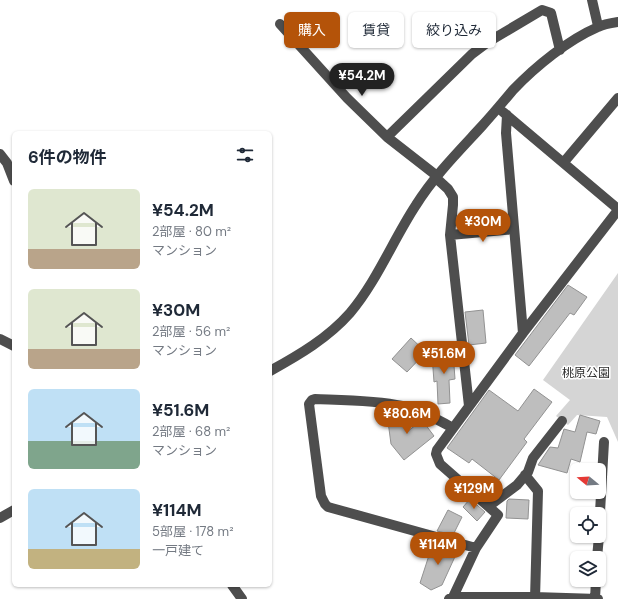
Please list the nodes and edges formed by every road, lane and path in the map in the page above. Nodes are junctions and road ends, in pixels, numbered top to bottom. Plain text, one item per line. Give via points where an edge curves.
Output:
1 (592, 0) edge
2 (618, 22) edge
3 (280, 24) dead end
4 (598, 26) junction
5 (560, 50) junction
6 (618, 98) edge
7 (499, 108) junction
8 (507, 115) junction
9 (387, 137) junction
10 (0, 154) edge
11 (564, 162) junction
12 (12, 175) edge
13 (436, 177) junction
14 (618, 209) edge
15 (514, 229) junction
16 (450, 235) junction
17 (523, 333) junction
18 (0, 339) edge
19 (12, 345) edge
20 (272, 370) edge
21 (469, 406) junction
22 (562, 420) dead end
23 (453, 428) junction
24 (604, 442) dead end
25 (525, 475) junction
26 (489, 506) junction
27 (600, 507) edge
28 (12, 511) edge
29 (0, 518) edge
30 (476, 548) junction
31 (233, 587) edge
32 (596, 587) edge
33 (451, 598) edge
34 (466, 598) edge
35 (534, 598) edge
36 (242, 599) edge
37 (597, 599) edge

1 - 4 street
2 - 4 street
3 - 9 street via 346,98
4 - 5 street
5 - 7 street via 530,74
5 - 9 street via 551,13 542,10 472,54
6 - 11 street
7 - 8 street
7 - 13 street
8 - 11 street
8 - 15 street via 506,133
9 - 13 street
10 - 12 street via 7,162
11 - 14 street
13 - 16 street via 452,197
13 - 20 street via 417,204 374,279 350,313 318,342
14 - 17 street
15 - 16 street
15 - 17 street
16 - 21 street
17 - 21 street
18 - 19 street
21 - 23 street
22 - 25 street via 534,458
23 - 26 street via 437,450 437,459
23 - 30 street via 401,406 315,399 309,404 321,496 328,507
24 - 27 street
25 - 26 street via 517,485
25 - 35 street via 538,491
26 - 30 street via 498,515
28 - 29 street
30 - 33 street
31 - 36 street
32 - 37 street
33 - 34 street
34 - 35 street
35 - 37 street

